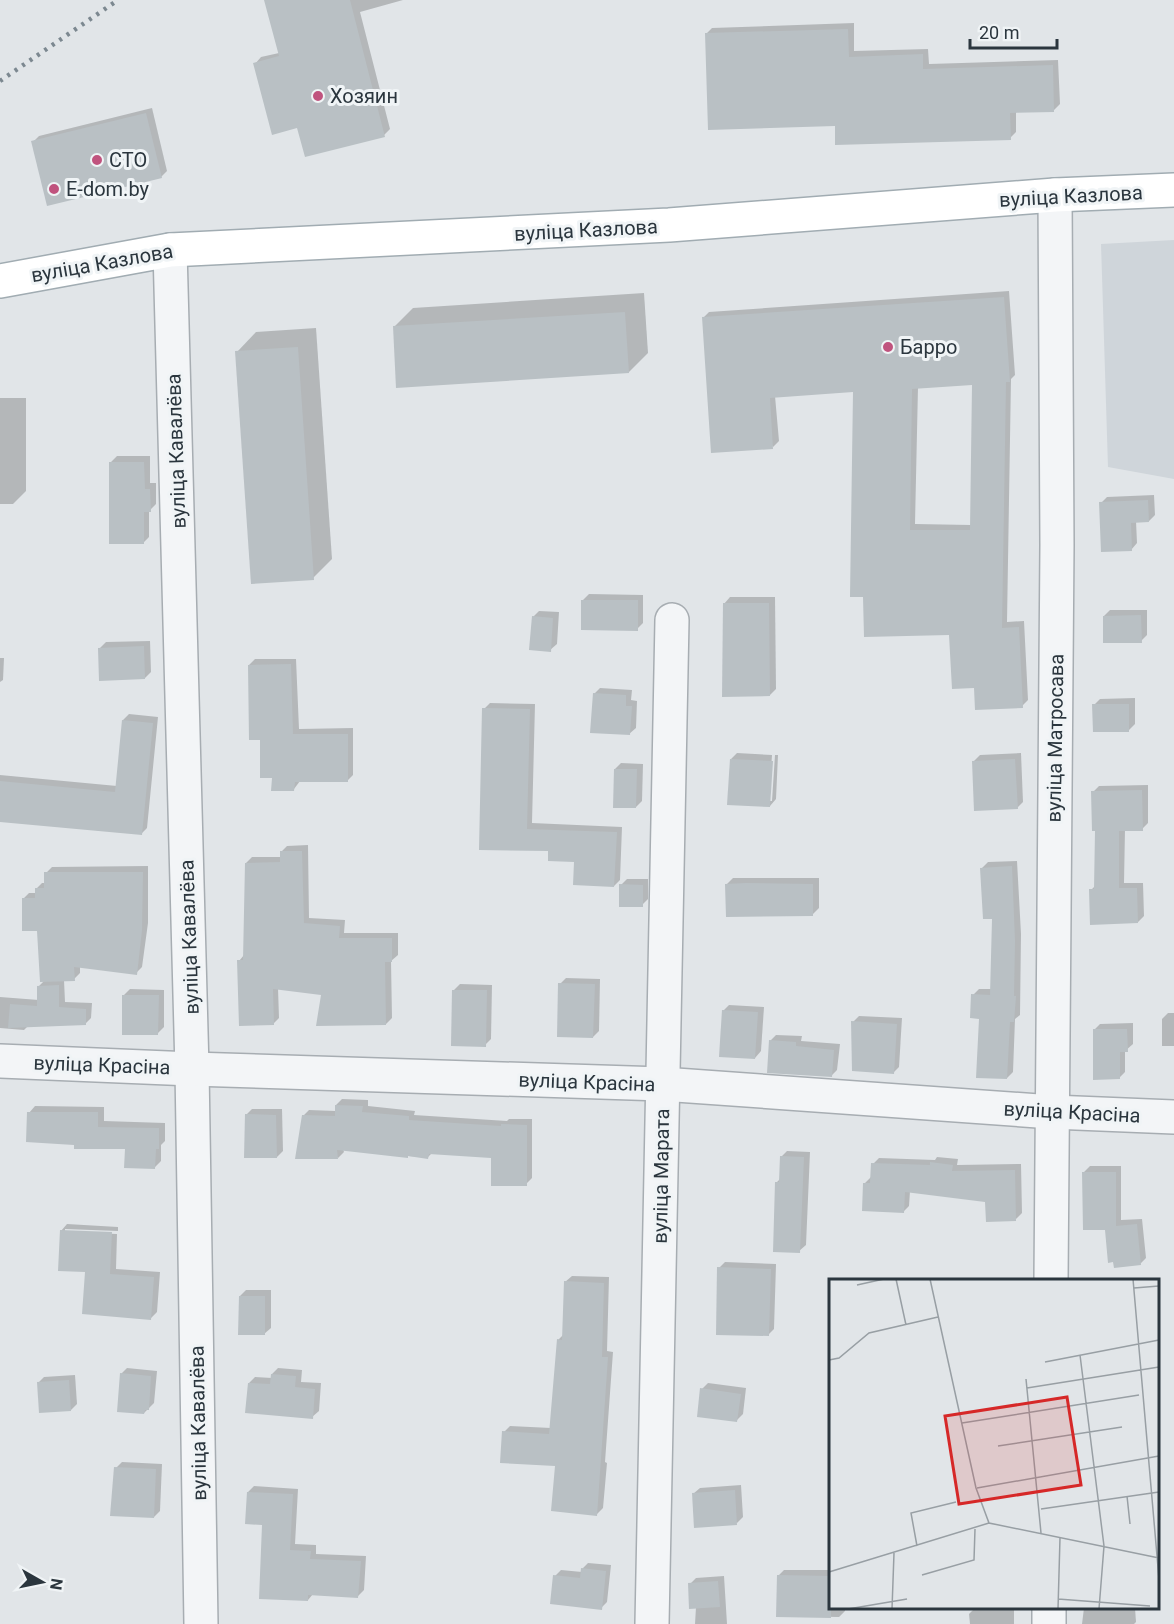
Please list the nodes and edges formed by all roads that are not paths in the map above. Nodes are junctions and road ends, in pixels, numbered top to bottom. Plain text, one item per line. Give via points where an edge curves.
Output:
1 (1174, 190) edge
2 (1055, 195) junction
3 (170, 250) junction
4 (0, 281) edge
5 (672, 620) dead end
6 (0, 1061) edge
7 (192, 1069) junction
8 (662, 1084) junction
9 (1052, 1112) junction
10 (1174, 1117) edge
11 (1051, 1279) edge
12 (201, 1624) edge
13 (652, 1624) edge

1 - 2 main road, вуліца Казлова
2 - 3 main road, вуліца Казлова via 669,225
2 - 9 street, вуліца Матросава via 1057,545
3 - 4 main road, вуліца Казлова
3 - 7 street, вуліца Кавалёва
5 - 8 street, вуліца Марата
6 - 7 street, вуліца Красіна
7 - 8 street, вуліца Красіна
7 - 12 street, вуліца Кавалёва
8 - 9 street, вуліца Красіна
8 - 13 street, вуліца Марата
9 - 10 street, вуліца Красіна
9 - 11 street, вуліца Матросава

